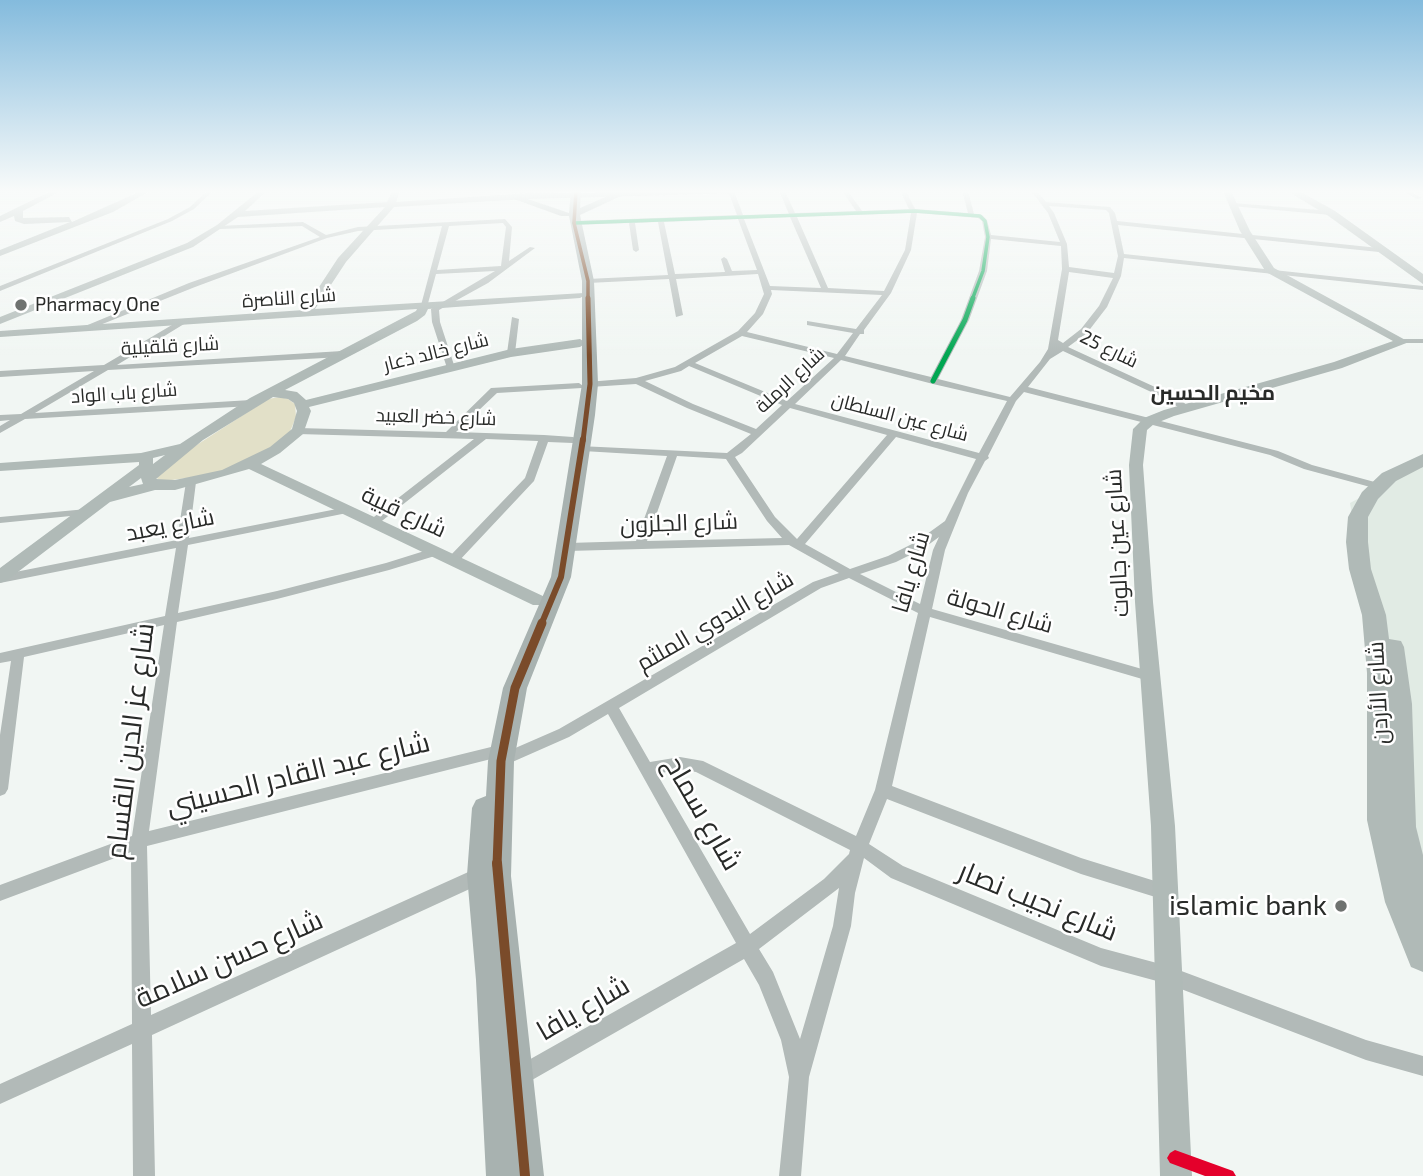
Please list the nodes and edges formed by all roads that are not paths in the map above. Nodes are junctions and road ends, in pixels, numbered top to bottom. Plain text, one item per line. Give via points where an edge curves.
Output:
1 (18, 246) edge
2 (106, 246) edge
3 (186, 246) edge
4 (300, 246) edge
5 (354, 246) edge
6 (440, 246) edge
7 (507, 246) edge
8 (578, 246) edge
9 (635, 246) edge
10 (666, 246) edge
11 (751, 246) edge
12 (807, 246) edge
13 (909, 246) edge
14 (987, 246) edge
15 (1063, 246) edge
16 (1119, 246) edge
17 (1253, 246) edge
18 (1334, 246) edge
19 (1373, 246) edge
20 (1383, 246) edge
21 (532, 248) dead end
22 (636, 250) dead end
23 (1378, 250) junction
24 (0, 253) edge
25 (1121, 256) junction
26 (724, 259) dead end
27 (504, 267) junction
28 (1066, 269) junction
29 (432, 272) junction
30 (760, 272) junction
31 (1274, 272) junction
32 (729, 274) junction
33 (672, 276) junction
34 (1117, 276) junction
35 (1422, 277) edge
36 (584, 288) junction
37 (767, 288) junction
38 (0, 289) edge
39 (825, 289) junction
40 (887, 293) junction
41 (438, 306) junction
42 (423, 307) junction
43 (307, 314) junction
44 (679, 315) dead end
45 (515, 319) dead end
46 (0, 321) edge
47 (810, 323) dead end
48 (180, 324) junction
49 (82, 329) junction
50 (861, 332) junction
51 (0, 334) edge
52 (741, 334) junction
53 (1054, 340) junction
54 (1413, 341) edge
55 (580, 343) junction
56 (1063, 345) junction
57 (512, 353) junction
58 (342, 354) junction
59 (1049, 357) junction
60 (838, 359) junction
61 (691, 364) junction
62 (105, 367) junction
63 (451, 368) junction
64 (0, 374) edge
65 (300, 377) junction
66 (637, 381) junction
67 (933, 381) junction
68 (584, 385) junction
69 (1021, 388) junction
70 (273, 393) junction
71 (1012, 400) junction
72 (299, 401) junction
73 (251, 403) junction
74 (789, 405) junction
75 (1186, 408) junction
76 (23, 417) junction
77 (0, 418) edge
78 (1149, 421) junction
79 (0, 430) edge
80 (298, 431) junction
81 (758, 433) junction
82 (894, 433) junction
83 (449, 434) junction
84 (484, 436) junction
85 (198, 437) junction
86 (544, 438) junction
87 (578, 444) junction
88 (673, 452) junction
89 (729, 456) junction
90 (142, 457) junction
91 (984, 458) junction
92 (1423, 460) edge
93 (250, 464) junction
94 (0, 467) edge
95 (1423, 470) edge
96 (191, 482) junction
97 (155, 485) junction
98 (1378, 486) junction
99 (106, 498) junction
100 (347, 510) junction
101 (87, 512) junction
102 (0, 520) edge
103 (374, 522) junction
104 (952, 522) junction
105 (794, 543) junction
106 (182, 545) junction
107 (640, 546) junction
108 (568, 547) junction
109 (434, 552) junction
110 (453, 560) junction
111 (848, 573) junction
112 (0, 578) edge
113 (539, 601) junction
114 (924, 611) junction
115 (172, 619) junction
116 (18, 655) junction
117 (0, 659) edge
118 (1150, 676) junction
119 (611, 707) junction
120 (496, 757) junction
121 (648, 769) junction
122 (0, 789) edge
123 (883, 790) junction
124 (139, 841) junction
125 (857, 852) junction
126 (481, 875) junction
127 (1165, 892) junction
128 (0, 893) edge
129 (1423, 921) edge
130 (749, 946) junction
131 (1423, 955) edge
132 (1168, 975) junction
133 (144, 1029) junction
134 (1423, 1066) edge
135 (517, 1077) junction
136 (799, 1077) junction
137 (0, 1094) edge
138 (144, 1176) edge
139 (509, 1176) edge
140 (790, 1176) edge
141 (1176, 1176) edge

1 - 24 street
2 - 38 street
3 - 46 street
4 - 49 street
5 - 43 street
6 - 29 street
7 - 27 street
8 - 36 main road
9 - 22 street
10 - 33 street
11 - 30 street
12 - 39 street
13 - 40 street, شارع الرملة
14 - 67 street via 969,308
15 - 28 street, شارع يافا
16 - 25 street
17 - 31 street
18 - 23 street
19 - 23 highway
20 - 35 highway
21 - 27 street
23 - 35 highway
25 - 31 street
25 - 34 street
26 - 32 street
27 - 29 street
27 - 41 street
28 - 34 street
28 - 53 street, شارع يافا
29 - 42 street
30 - 32 street
30 - 37 street
31 - 35 street
31 - 54 street
32 - 33 street
33 - 36 street
33 - 44 street
34 - 56 street via 1099,313
36 - 41 street, شارع الناصرة
36 - 55 main road
36 - 68 main road
37 - 39 street
37 - 52 street via 759,314
39 - 40 street
40 - 50 street, شارع الرملة
41 - 42 street, شارع الناصرة
41 - 63 street via 436,322
42 - 43 street, شارع الناصرة
42 - 58 street via 413,319
43 - 48 street, شارع الناصرة
45 - 57 street
47 - 50 street
48 - 49 street, شارع الناصرة
48 - 62 street
49 - 51 street, شارع الناصرة
50 - 60 street, شارع الرملة
52 - 60 street
52 - 61 street
53 - 56 street, شارع 25
53 - 59 street, شارع يافا
54 - 75 street
55 - 57 street, شارع خالد ذعار
55 - 68 main road
56 - 59 street
56 - 75 street, شارع 25
57 - 63 street, شارع خالد ذعار
58 - 62 street, شارع قلقيلية
58 - 65 street
59 - 69 street, شارع يافا
60 - 67 street
60 - 74 street, شارع الرملة
61 - 66 street
61 - 74 street, شارع عين السلطان
62 - 64 street, شارع قلقيلية
62 - 76 street
63 - 72 street, شارع خالد ذعار
65 - 70 street
65 - 72 street
66 - 68 street
66 - 81 street
67 - 71 street
68 - 83 street via 494,390
68 - 87 main road
69 - 71 street, شارع يافا
69 - 78 street
70 - 72 street
70 - 73 street
71 - 91 street, شارع يافا
72 - 80 street via 304,418
73 - 76 street, شارع باب الواد
73 - 85 street
74 - 81 street, شارع الرملة
74 - 82 street, شارع عين السلطان
75 - 78 street
76 - 77 street, شارع باب الواد
76 - 79 street
78 - 98 street
78 - 118 street, شارع عين جالوت via 1140,429 1136,466
80 - 83 street, شارع خضر العبيد
80 - 93 street
81 - 89 street, شارع الرملة
82 - 91 street, شارع عين السلطان
82 - 105 street
83 - 84 street, شارع خضر العبيد
84 - 86 street, شارع خضر العبيد
84 - 103 street
85 - 90 street
85 - 97 street via 149,474 148,480
86 - 87 street, شارع خضر العبيد
86 - 110 street via 530,480
87 - 88 street
87 - 108 main road
87 - 113 main road
88 - 89 street
88 - 107 street
89 - 105 street, شارع الحولة via 771,519
90 - 94 street
90 - 99 street via 148,460 146,467
91 - 104 street, شارع يافا
92 - 98 highway, شارع الأردن
93 - 96 street
93 - 100 street, شارع قبية
95 - 129 highway, شارع الأردن via 1382,496 1373,515 1372,533 1396,671 1401,827
96 - 97 street
96 - 106 street, شارع عز الدين القسام
97 - 99 street
98 - 131 highway, شارع الأردن via 1360,509 1357,542 1374,615 1381,673 1382,820 1401,902
99 - 101 street
100 - 103 street, شارع قبية
100 - 106 street, شارع يعبد
101 - 102 street
101 - 112 street
103 - 109 street, شارع قبية
104 - 111 street, شارع البدوي الملثم via 908,551
104 - 114 street, شارع يافا via 939,550
105 - 107 street, شارع الجلزون
105 - 111 street, شارع الحولة
106 - 112 street, شارع يعبد
106 - 115 street, شارع عز الدين القسام
107 - 108 street, شارع الجلزون
108 - 120 main road via 561,577 515,688
109 - 110 street, شارع قبية
109 - 115 street
110 - 113 street, شارع قبية
111 - 114 street, شارع الحولة
111 - 119 street, شارع البدوي الملثم via 817,585
113 - 120 main road via 502,691
114 - 118 street, شارع الحولة
114 - 123 street, شارع يافا
115 - 116 street
115 - 124 street, شارع عز الدين القسام
116 - 117 street
116 - 122 street
118 - 127 street, شارع عين جالوت
119 - 120 street, شارع البدوي الملثم via 543,744
119 - 121 street, شارع سماح
120 - 124 street, شارع عبد القادر الحسيني
120 - 126 main road
120 - 135 main road via 497,876
121 - 125 street, شارع نجيب نصار via 680,763 698,766
121 - 130 street, شارع سماح
123 - 125 street, شارع يافا
123 - 127 street via 1042,852
124 - 128 street, شارع عبد القادر الحسيني
124 - 133 street, شارع عز الدين القسام
125 - 130 street, شارع يافا via 830,885
125 - 132 street, شارع نجيب نصار via 1101,957
125 - 136 street via 839,939
126 - 133 street, شارع حسن سلامة
126 - 139 main road
127 - 132 street, شارع عين جالوت
130 - 135 street, شارع يافا
130 - 136 street via 791,1040
132 - 134 street, شارع نجيب نصار via 1366,1050
132 - 141 street, شارع عين جالوت
133 - 137 street, شارع حسن سلامة
133 - 138 street, شارع عز الدين القسام
135 - 139 main road
136 - 140 street

